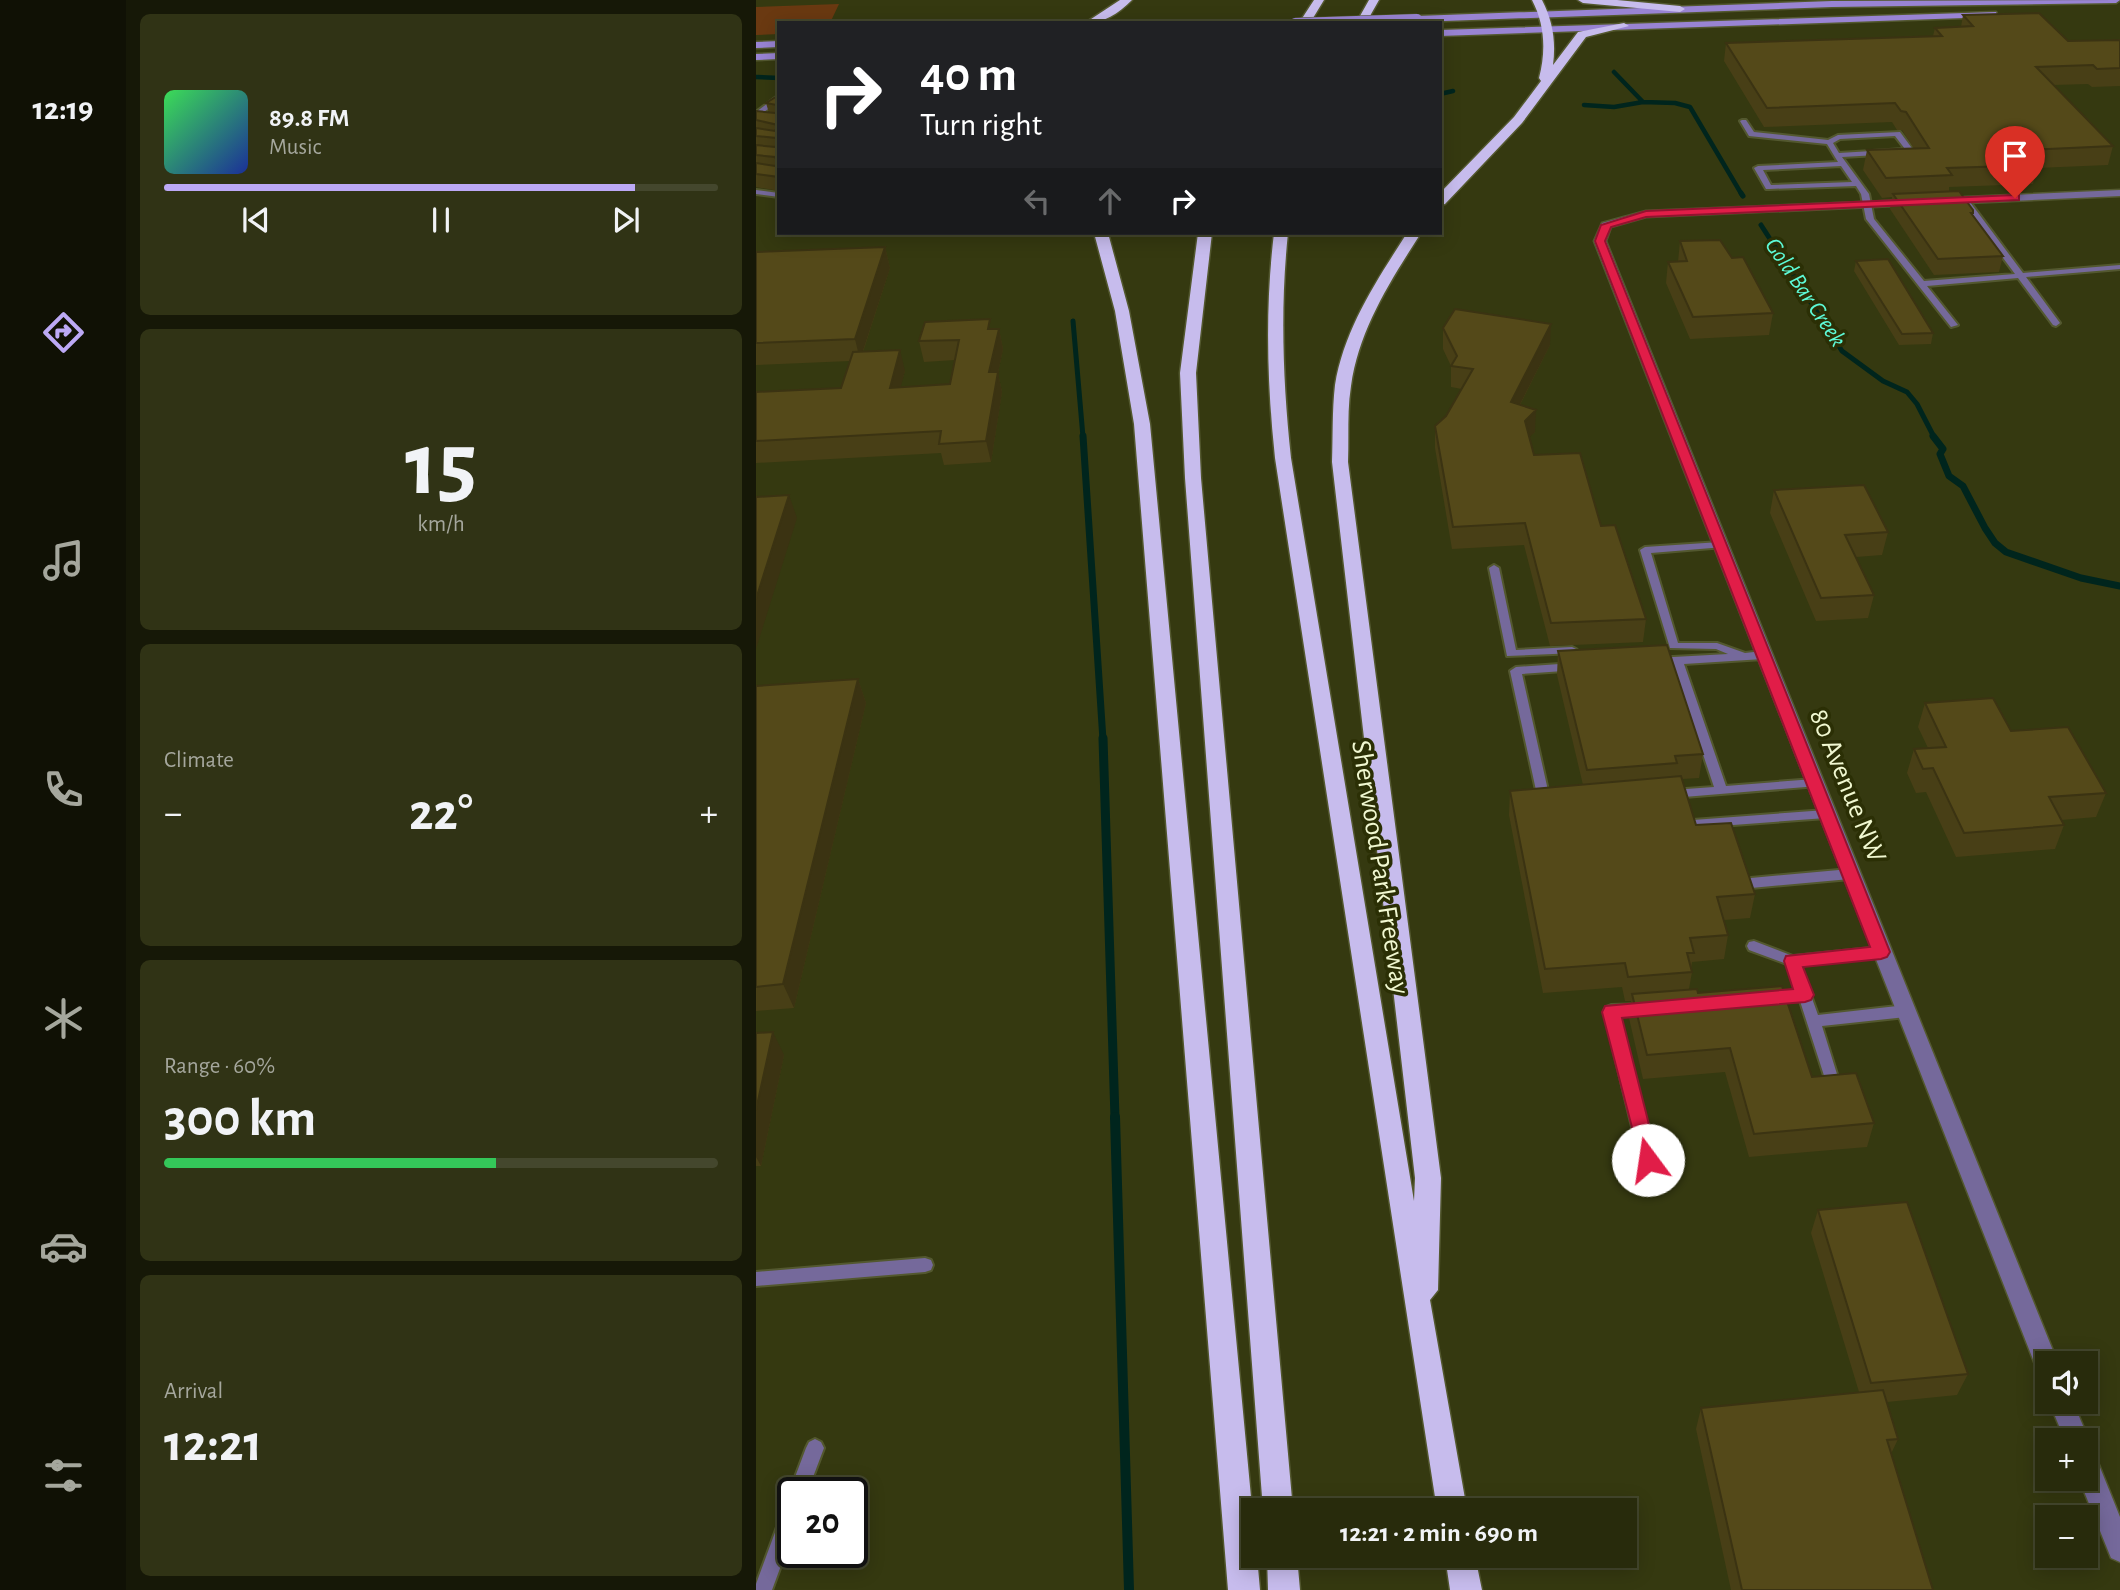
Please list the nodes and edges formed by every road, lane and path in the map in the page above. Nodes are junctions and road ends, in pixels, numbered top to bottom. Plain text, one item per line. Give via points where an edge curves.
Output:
1 (1127, 0) edge
2 (1140, 0) edge
3 (1318, 0) edge
4 (1374, 0) edge
5 (1537, 0) edge
6 (1583, 0) edge
7 (2116, 0) edge
8 (2120, 8) edge
9 (1680, 9) junction
10 (2033, 12) edge
11 (1130, 13) dead end
12 (2009, 13) edge
13 (1545, 14) junction
14 (1094, 21) edge
15 (1305, 21) edge
16 (1356, 21) edge
17 (1362, 21) edge
18 (1625, 26) junction
19 (1545, 30) junction
20 (1442, 33) edge
21 (777, 44) edge
22 (756, 45) edge
23 (777, 56) edge
24 (756, 57) edge
25 (1544, 84) junction
26 (777, 99) edge
27 (770, 104) junction
28 (777, 106) edge
29 (756, 118) edge
30 (767, 121) edge
31 (1744, 121) dead end
32 (1829, 142) junction
33 (1838, 155) junction
34 (1843, 164) junction
35 (1858, 184) junction
36 (756, 192) edge
37 (2120, 193) edge
38 (777, 195) edge
39 (1442, 199) edge
40 (1963, 200) junction
41 (1936, 201) edge
42 (1922, 202) edge
43 (1866, 205) junction
44 (1102, 235) edge
45 (1205, 235) edge
46 (1281, 235) edge
47 (1413, 235) edge
48 (2120, 267) edge
49 (2021, 275) junction
50 (1921, 284) junction
51 (2056, 323) dead end
52 (1954, 326) dead end
53 (1720, 545) junction
54 (1494, 568) dead end
55 (1674, 646) junction
56 (1660, 647) edge
57 (1579, 651) edge
58 (1763, 654) junction
59 (1741, 655) junction
60 (1677, 661) junction
61 (1640, 663) edge
62 (1590, 666) edge
63 (1814, 783) junction
64 (1721, 790) junction
65 (1652, 795) edge
66 (1558, 803) edge
67 (1826, 814) junction
68 (1693, 824) edge
69 (1850, 874) junction
70 (1751, 883) edge
71 (1754, 946) dead end
72 (1881, 952) junction
73 (1793, 961) junction
74 (1805, 995) junction
75 (1749, 1000) edge
76 (1666, 1007) edge
77 (1906, 1011) junction
78 (1813, 1021) junction
79 (1834, 1087) edge
80 (1648, 1160) dead end
81 (925, 1265) dead end
82 (756, 1279) edge
83 (1423, 1341) junction
84 (2042, 1351) edge
85 (815, 1448) dead end
86 (804, 1477) edge
87 (2097, 1491) edge
88 (1277, 1498) edge
89 (1450, 1498) edge
90 (2120, 1549) edge
91 (777, 1552) edge
92 (1283, 1568) edge
93 (1462, 1568) edge
94 (763, 1590) edge
95 (1244, 1590) edge
96 (1284, 1590) edge
97 (1466, 1590) edge

1 - 14 highway
2 - 11 highway
3 - 15 highway
4 - 17 highway
5 - 13 highway
6 - 9 highway
7 - 9 main road
8 - 10 main road
9 - 13 main road
12 - 18 main road
13 - 16 main road, bridge
13 - 19 highway
18 - 19 main road
18 - 25 highway via 1582,34
19 - 20 main road
19 - 25 highway via 1551,51
21 - 22 main road
23 - 24 main road
25 - 39 highway via 1518,120
26 - 27 lane
27 - 28 lane
27 - 29 lane
29 - 30 lane
31 - 32 lane via 1752,134
32 - 33 lane
32 - 33 lane via 1838,137 1897,134 1910,151
33 - 34 lane
34 - 35 lane
34 - 35 lane via 1758,168 1769,187
35 - 43 lane
36 - 38 lane
37 - 40 street
40 - 41 street
40 - 49 lane
42 - 43 street
43 - 50 lane via 1870,219
43 - 53 street, 80 Avenue NW via 1646,214 1606,225 1600,241
44 - 95 highway via 1122,311 1142,424
45 - 88 highway via 1188,373 1193,478
46 - 83 highway, Sherwood Park Freeway via 1276,267 1275,391
47 - 83 highway via 1388,273 1350,354 1343,385 1340,462 1428,1178
48 - 49 lane
49 - 50 lane
49 - 51 lane
50 - 52 lane
53 - 55 lane via 1645,550
53 - 58 street, 80 Avenue NW
54 - 57 lane via 1511,654
55 - 56 lane
55 - 59 lane via 1717,646
58 - 59 lane
58 - 63 street, 80 Avenue NW
59 - 60 lane
60 - 61 lane
60 - 64 lane
62 - 66 lane via 1516,671 1545,804
63 - 64 lane
63 - 67 street, 80 Avenue NW
64 - 65 lane
67 - 68 lane
67 - 69 street, 80 Avenue NW
69 - 70 lane
69 - 72 street, 80 Avenue NW
71 - 73 lane
72 - 73 lane
72 - 77 street, 80 Avenue NW
73 - 74 lane
74 - 75 lane
74 - 78 lane
76 - 80 lane via 1611,1012
77 - 78 lane
77 - 84 street, 80 Avenue NW
78 - 79 lane
81 - 82 lane
83 - 89 highway, Sherwood Park Freeway
85 - 86 lane
87 - 90 street
91 - 94 lane
92 - 96 highway
93 - 97 highway

